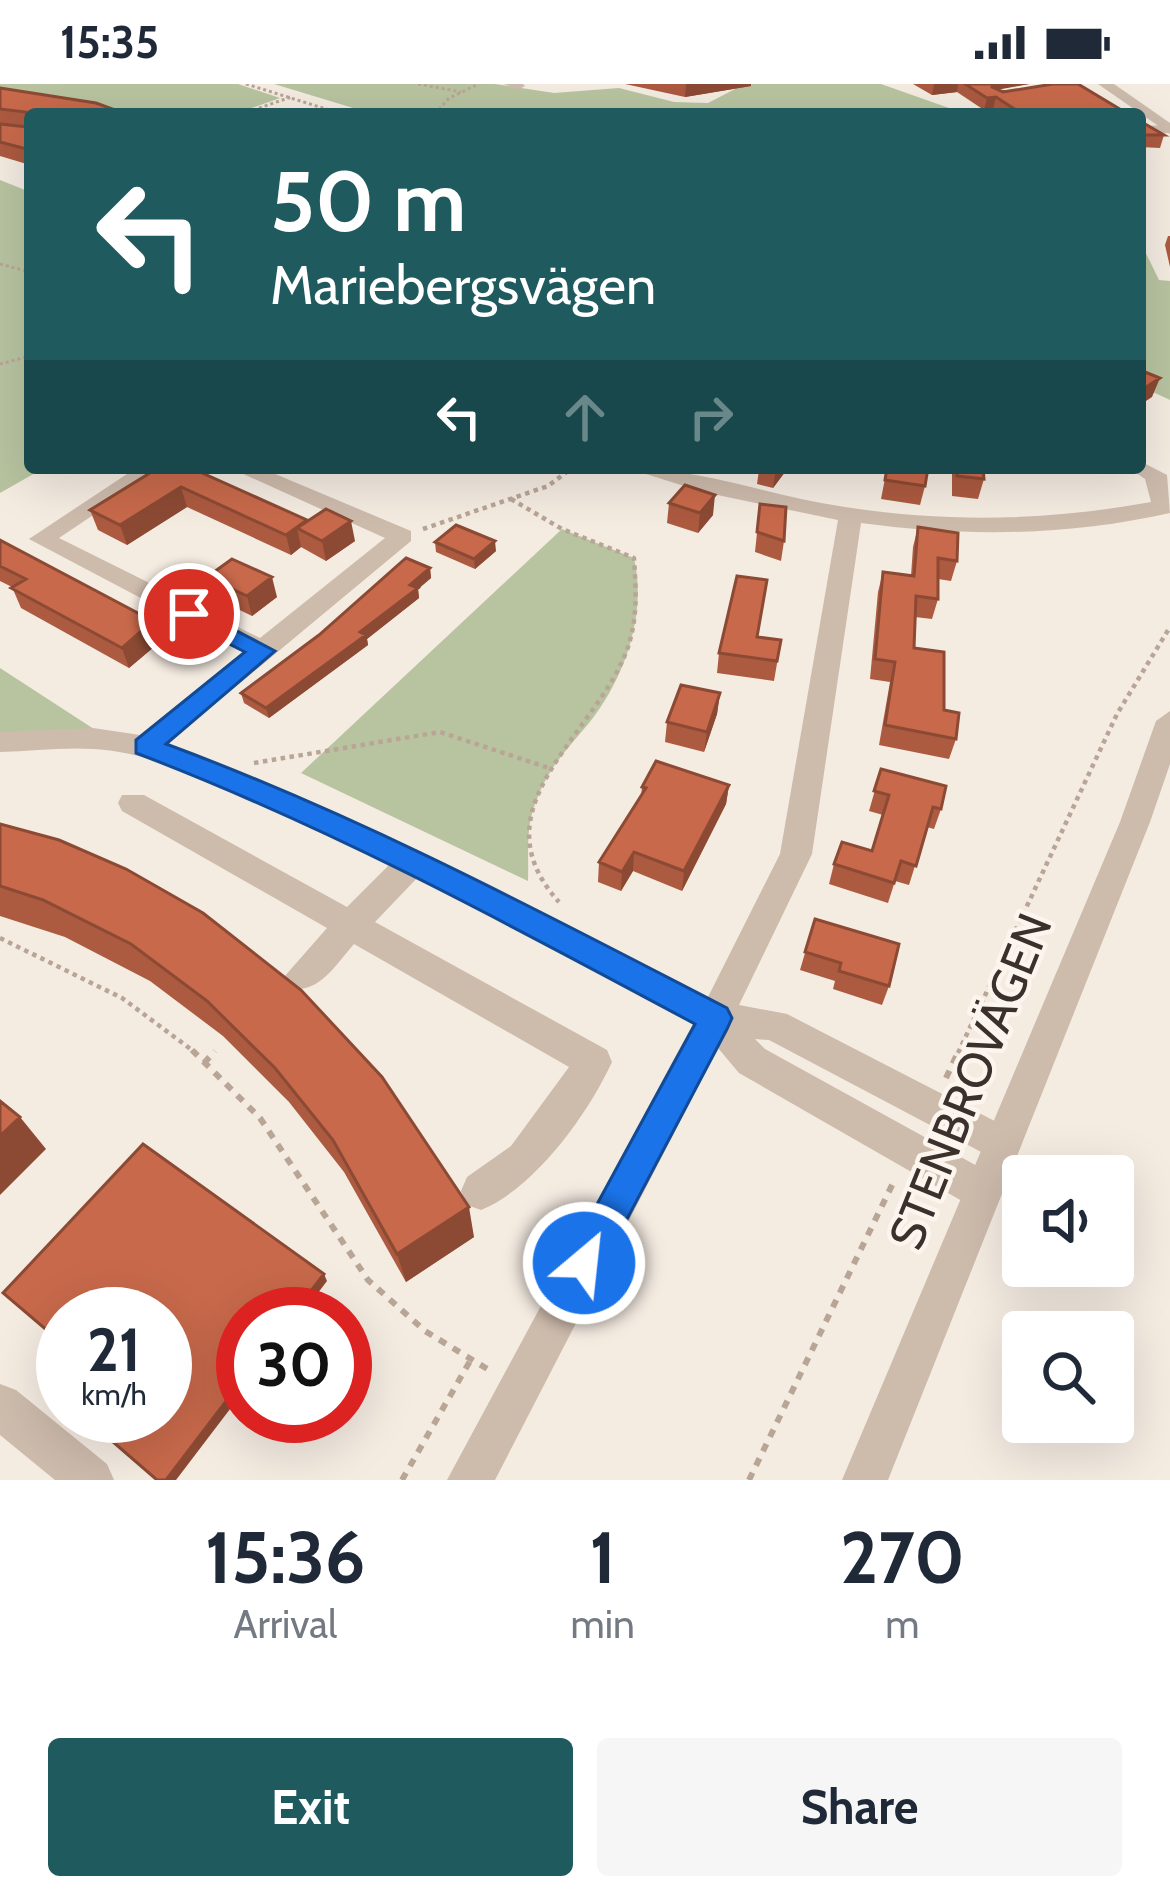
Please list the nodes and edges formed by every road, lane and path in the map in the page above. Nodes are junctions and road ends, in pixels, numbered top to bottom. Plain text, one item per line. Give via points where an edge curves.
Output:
1 (246, 84) edge
2 (418, 84) edge
3 (479, 84) edge
4 (1105, 84) edge
5 (461, 92) junction
6 (291, 97) junction
7 (259, 108) edge
8 (324, 108) edge
9 (442, 108) edge
10 (1140, 108) edge
11 (1146, 471) edge
12 (143, 474) edge
13 (255, 474) edge
14 (564, 474) edge
15 (660, 474) edge
16 (729, 474) edge
17 (718, 490) junction
18 (511, 499) junction
19 (850, 519) junction
20 (402, 536) junction
21 (1170, 627) edge
22 (262, 651) junction
23 (1170, 722) edge
24 (0, 742) edge
25 (145, 746) junction
26 (552, 769) junction
27 (216, 773) junction
28 (133, 803) dead end
29 (414, 860) junction
30 (353, 922) junction
31 (0, 938) edge
32 (596, 956) junction
33 (301, 976) dead end
34 (716, 1018) junction
35 (215, 1051) dead end
36 (204, 1063) junction
37 (931, 1108) junction
38 (1002, 1145) junction
39 (910, 1150) junction
40 (481, 1191) dead end
41 (983, 1191) junction
42 (470, 1361) junction
43 (518, 1385) junction
44 (0, 1406) edge
45 (91, 1480) edge
46 (402, 1480) edge
47 (470, 1480) edge
48 (748, 1480) edge
49 (865, 1480) edge

1 - 6 path
2 - 5 path
3 - 5 path
4 - 10 street
5 - 9 path
6 - 7 path
6 - 8 path
11 - 19 street via 1156,475 1164,508 1106,521
12 - 22 street via 40,539
13 - 20 street
14 - 18 path
15 - 17 street
16 - 17 street
17 - 19 street
18 - 20 path
18 - 26 path via 634,558 640,587 617,676
19 - 34 street via 796,854
20 - 22 street
21 - 37 path via 1117,714
22 - 25 street
23 - 38 street, STENBROVÄGEN
24 - 25 street
25 - 27 street
26 - 27 path via 440,732
26 - 32 path via 526,837 529,862
27 - 29 street
28 - 30 street
29 - 30 street
29 - 32 street
30 - 33 street
30 - 40 street via 594,1062 525,1160
31 - 36 path via 122,997
32 - 34 street
34 - 37 street via 775,1025
34 - 39 street via 752,1061
34 - 43 street
35 - 36 path
36 - 42 path via 288,1155 340,1246 370,1281
37 - 38 street
38 - 41 street, STENBROVÄGEN
39 - 41 street
39 - 48 path
41 - 49 street, STENBROVÄGEN
42 - 43 path
42 - 46 path
43 - 47 street
44 - 45 street

